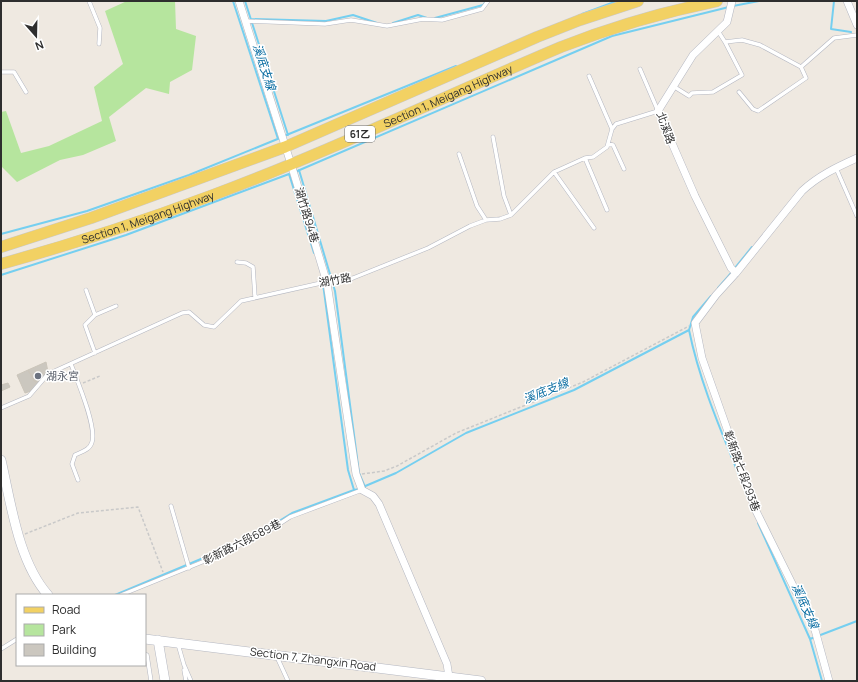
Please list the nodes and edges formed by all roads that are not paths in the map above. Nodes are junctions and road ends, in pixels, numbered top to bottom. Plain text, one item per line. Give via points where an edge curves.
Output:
1 (89, 1) edge
2 (239, 1) edge
3 (488, 1) edge
4 (638, 1) edge
5 (717, 1) edge
6 (732, 1) edge
7 (847, 1) edge
8 (245, 21) junction
9 (857, 25) edge
10 (718, 31) junction
11 (857, 35) edge
12 (725, 42) junction
13 (99, 44) dead end
14 (801, 67) junction
15 (640, 69) dead end
16 (1, 72) edge
17 (589, 76) dead end
18 (673, 86) junction
19 (26, 92) dead end
20 (739, 92) dead end
21 (658, 111) junction
22 (612, 129) junction
23 (493, 137) dead end
24 (608, 144) junction
25 (285, 147) junction
26 (459, 154) dead end
27 (586, 158) junction
28 (857, 158) edge
29 (291, 164) junction
30 (836, 167) junction
31 (624, 169) dead end
32 (554, 172) junction
33 (607, 210) dead end
34 (511, 214) junction
35 (857, 216) edge
36 (486, 220) junction
37 (594, 228) dead end
38 (1, 247) edge
39 (237, 262) dead end
40 (1, 264) edge
41 (733, 270) junction
42 (327, 283) junction
43 (86, 290) dead end
44 (255, 297) junction
45 (116, 306) dead end
46 (95, 314) junction
47 (95, 353) junction
48 (71, 364) junction
49 (1, 408) edge
50 (1, 460) edge
51 (78, 480) dead end
52 (4, 483) edge
53 (362, 490) junction
54 (171, 506) dead end
55 (189, 568) junction
56 (47, 594) edge
57 (123, 594) edge
58 (146, 639) edge
59 (16, 640) edge
60 (158, 640) junction
61 (177, 641) junction
62 (1, 649) edge
63 (146, 654) edge
64 (275, 654) junction
65 (184, 665) junction
66 (449, 679) edge
67 (151, 681) edge
68 (165, 681) edge
69 (186, 681) edge
70 (191, 681) edge
71 (288, 681) edge
72 (481, 681) edge
73 (829, 681) edge

1 - 13 lane via 100,28
2 - 8 street, 湖竹路94巷
3 - 8 lane via 482,9 442,20 423,19 387,26 351,20 325,24
4 - 25 main road, Section 1, Meigang Highway / 61乙 via 537,37
5 - 29 main road, Section 1, Meigang Highway / 61乙 via 602,31
6 - 10 street, 北溪路 via 727,22
7 - 9 street
8 - 25 street, 湖竹路94巷
10 - 12 lane
10 - 18 street, 北溪路 via 693,55
11 - 14 lane via 834,38
12 - 14 lane via 742,40 760,45
12 - 18 lane via 742,75 713,92 692,93 689,96
14 - 20 lane via 806,78 763,109 754,109
15 - 21 lane
16 - 19 lane via 14,72
17 - 22 lane
18 - 21 street, 北溪路
21 - 22 lane via 616,124
21 - 41 street, 北溪路 via 692,189
22 - 24 lane
23 - 34 lane via 504,196
24 - 27 lane, 湖竹路 via 593,158
24 - 31 lane via 613,145
25 - 29 street, 湖竹路94巷
25 - 38 main road, Section 1, Meigang Highway / 61乙 via 91,218
26 - 36 lane via 477,206
27 - 32 lane, 湖竹路
27 - 33 lane
28 - 30 street
29 - 40 main road, Section 1, Meigang Highway / 61乙 via 143,220
29 - 42 street, 湖竹路94巷
30 - 35 lane
30 - 41 street via 812,181 802,191
32 - 34 lane, 湖竹路
32 - 37 lane
34 - 36 lane, 湖竹路 via 500,219
36 - 42 lane, 湖竹路 via 428,248 353,278
39 - 44 lane via 253,267
41 - 73 street, 彰新路七段293巷 via 695,323 702,358 756,511 815,630
42 - 44 lane, 湖竹路
42 - 53 street, 湖竹路94巷 via 356,474
43 - 46 lane
44 - 47 lane, 湖竹路 via 241,301 214,327 204,326 189,312 182,313
45 - 46 lane
46 - 47 lane via 85,326
47 - 48 lane, 湖竹路
48 - 49 lane, 湖竹路 via 48,374 29,396
48 - 51 lane via 90,417 93,442 89,448 75,455 72,464
50 - 52 street
52 - 56 street via 34,577
53 - 55 lane, 彰新路六段689巷 via 290,517 267,532
53 - 66 street via 373,496 379,504 447,664
54 - 55 lane
55 - 57 lane, 彰新路六段689巷
58 - 60 street, Section 7, Zhangxin Road
59 - 62 lane
60 - 61 street, Section 7, Zhangxin Road
60 - 68 street
61 - 64 street, Section 7, Zhangxin Road
61 - 65 lane
63 - 67 lane
64 - 66 street, Section 7, Zhangxin Road
64 - 71 lane
65 - 69 lane
65 - 70 lane
66 - 72 street, Section 7, Zhangxin Road

